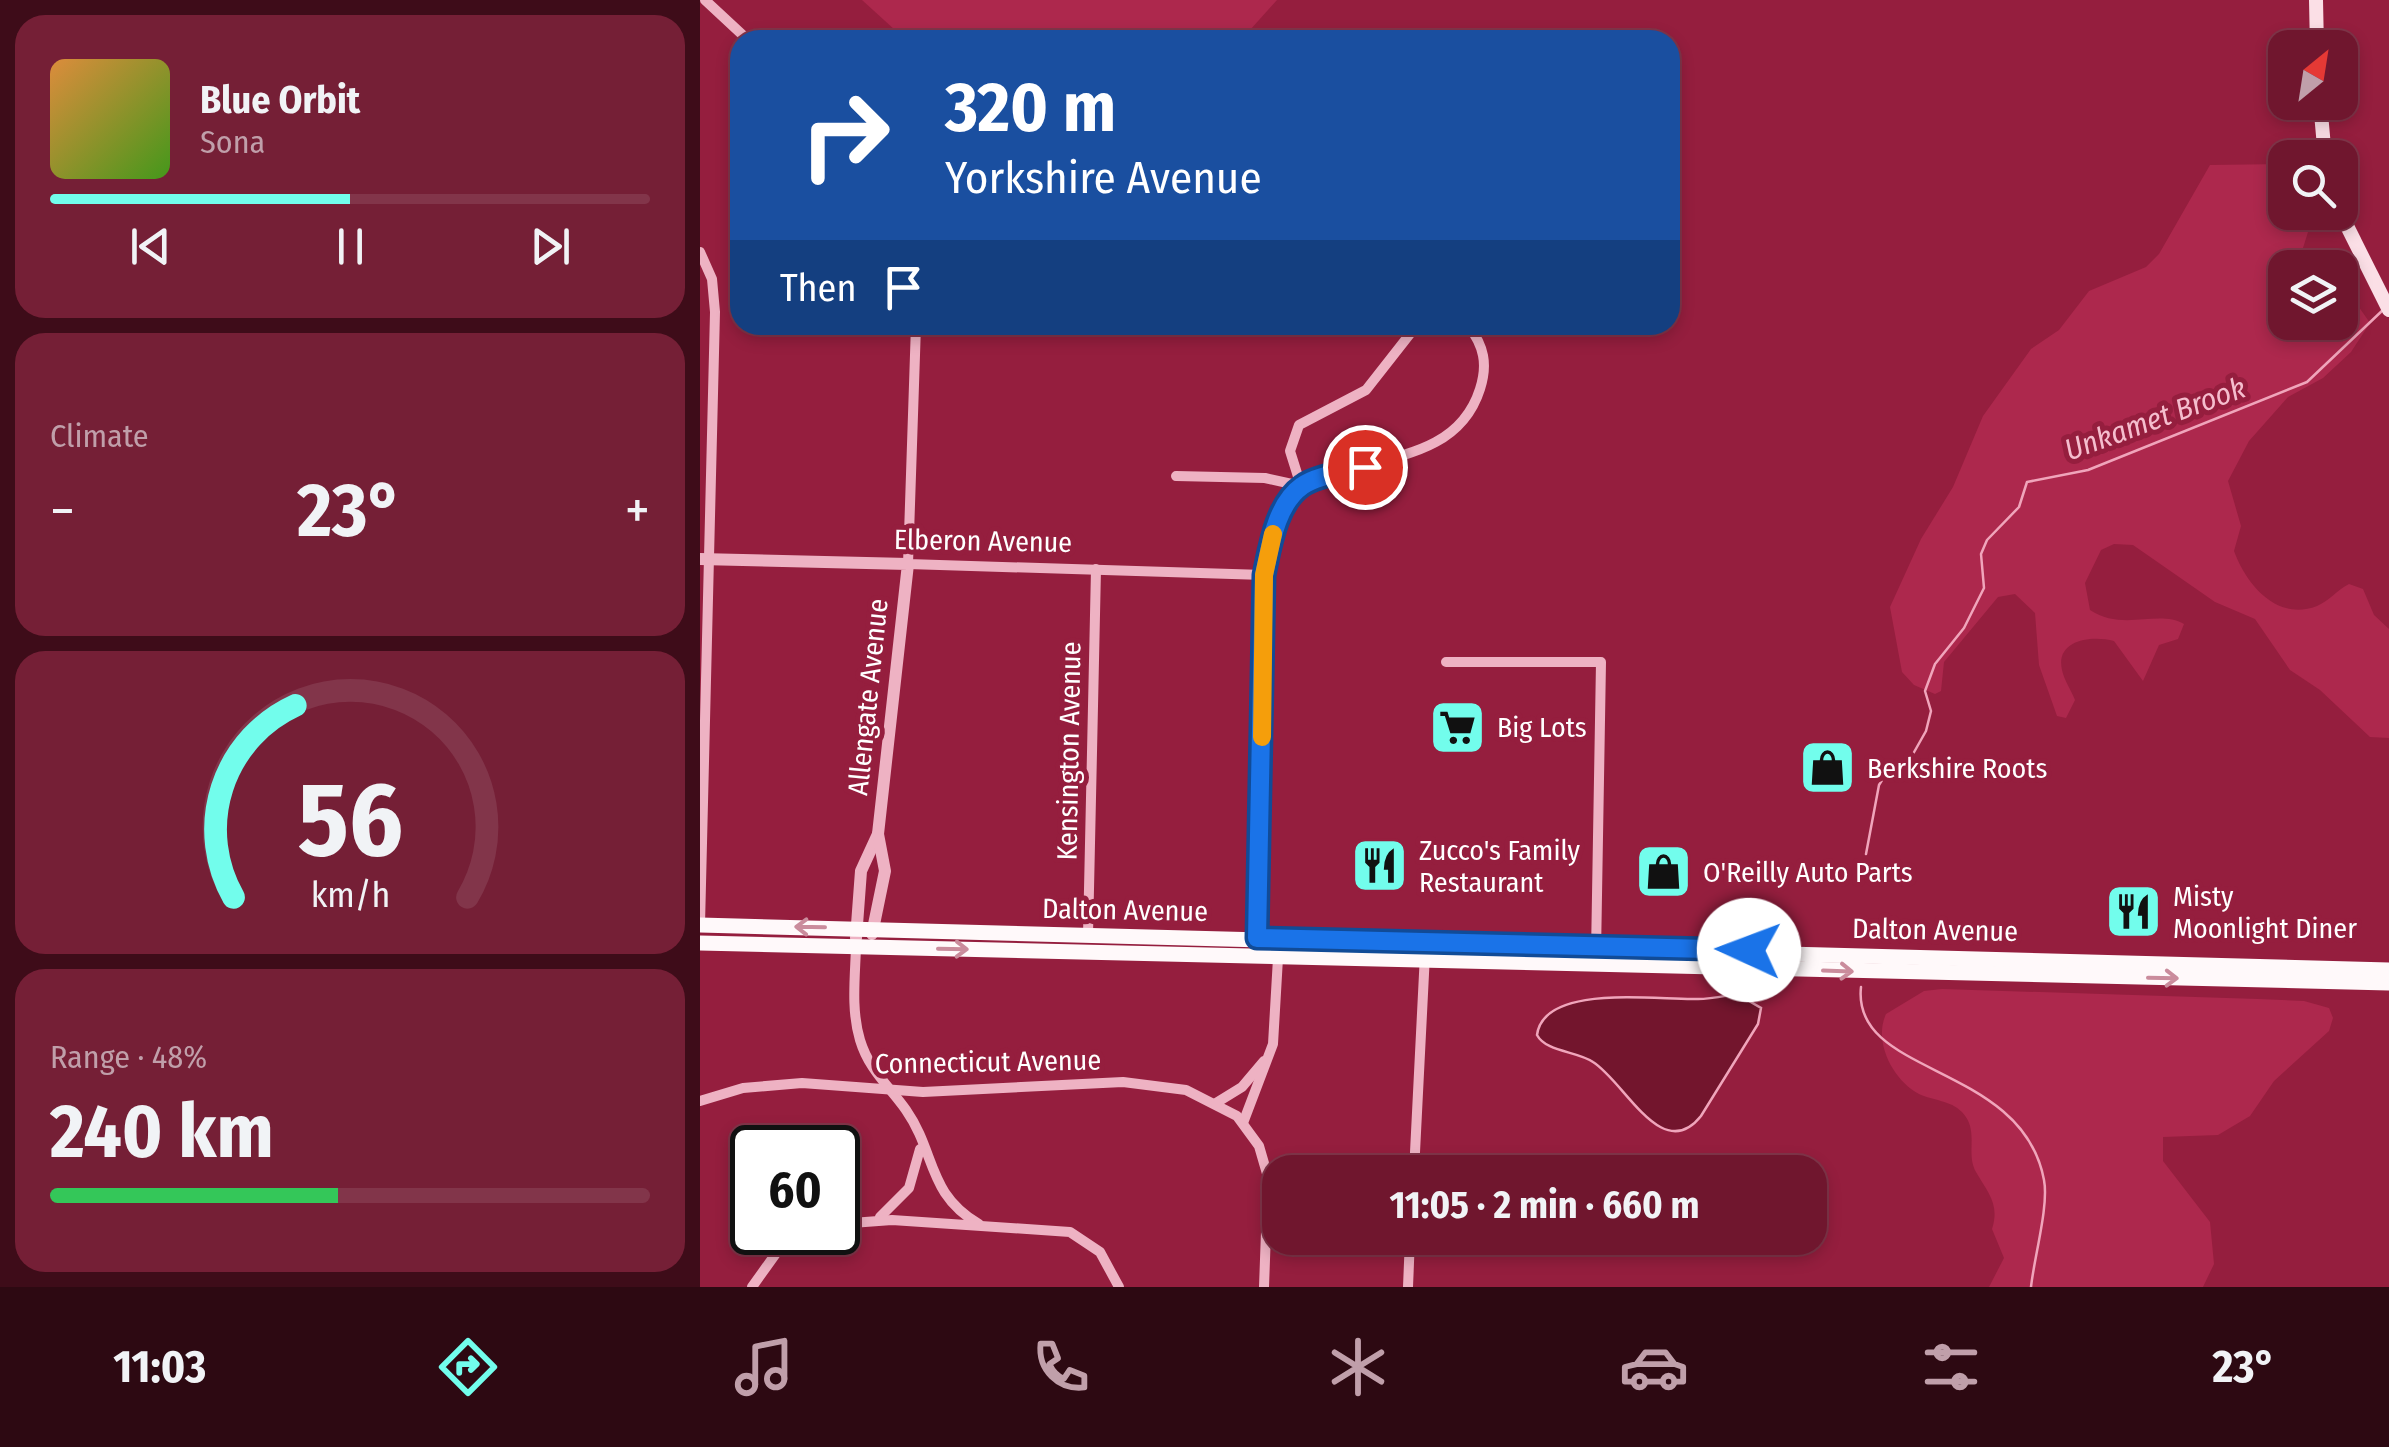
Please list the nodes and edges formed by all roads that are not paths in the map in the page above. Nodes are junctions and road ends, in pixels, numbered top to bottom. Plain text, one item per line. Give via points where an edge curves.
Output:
1 (705, 0) edge
2 (2316, 0) edge
3 (737, 30) edge
4 (2317, 30) edge
5 (2349, 230) edge
6 (700, 252) edge
7 (2389, 310) edge
8 (916, 335) edge
9 (1410, 335) edge
10 (1473, 335) edge
11 (1176, 476) dead end
12 (1301, 486) junction
13 (704, 559) edge
14 (908, 564) junction
15 (1096, 569) junction
16 (1264, 575) junction
17 (1446, 662) dead end
18 (878, 834) junction
19 (700, 925) edge
20 (857, 928) junction
21 (874, 929) junction
22 (1088, 935) junction
23 (1257, 938) junction
24 (1426, 941) junction
25 (700, 943) edge
26 (1596, 946) junction
27 (856, 947) junction
28 (1278, 958) junction
29 (1425, 961) junction
30 (1596, 965) junction
31 (2389, 970) edge
32 (2389, 982) edge
33 (1270, 1052) junction
34 (887, 1089) junction
35 (700, 1101) edge
36 (1216, 1103) junction
37 (1243, 1122) junction
38 (919, 1140) junction
39 (1415, 1155) edge
40 (870, 1221) junction
41 (860, 1222) edge
42 (979, 1224) junction
43 (775, 1255) edge
44 (1409, 1255) edge
45 (752, 1287) edge
46 (1118, 1287) edge
47 (1264, 1287) edge
48 (1408, 1287) edge

1 - 3 street
2 - 4 main road
5 - 7 main road
6 - 13 street via 715,295
8 - 14 street, Allengate Avenue
9 - 12 street via 1366,390 1299,425 1290,451
10 - 12 street via 1486,359 1483,378 1478,396 1454,426 1424,450
11 - 12 street via 1265,478
12 - 16 street via 1279,518
13 - 14 street, Elberon Avenue
13 - 19 street
14 - 15 street, Elberon Avenue
14 - 18 street, Allengate Avenue
15 - 16 street, Elberon Avenue
15 - 22 street, Kensington Avenue
16 - 23 street
17 - 26 street via 1601,662
18 - 20 street, Allengate Avenue via 861,870
18 - 21 street, Allengate Avenue via 885,871
20 -> 19 main road, Dalton Avenue
20 - 21 main road, Dalton Avenue
20 - 27 street, Allengate Avenue
21 - 22 main road, Dalton Avenue
21 - 27 street
22 - 23 main road, Dalton Avenue
23 - 24 main road, Dalton Avenue
24 - 26 main road, Dalton Avenue
24 - 29 street
25 - 27 main road, Dalton Avenue
26 - 30 street
26 - 31 main road, Dalton Avenue
27 -> 28 main road, Dalton Avenue
27 - 34 street via 859,1037
28 - 29 main road, Dalton Avenue
28 - 33 street
29 - 30 main road, Dalton Avenue
29 - 39 street
30 -> 32 main road, Dalton Avenue
33 - 36 street via 1242,1087
33 - 37 street
34 - 35 street, Connecticut Avenue via 802,1083 744,1088
34 - 36 street, Connecticut Avenue via 1124,1082 1186,1090
34 - 38 street via 907,1111
36 - 37 street, Connecticut Avenue
37 - 47 street via 1268,1178
38 - 40 street via 909,1188 896,1206
38 - 42 street via 941,1192
40 - 41 street
40 - 42 street
42 - 46 street via 1070,1232 1100,1252
43 - 45 street
44 - 48 street

